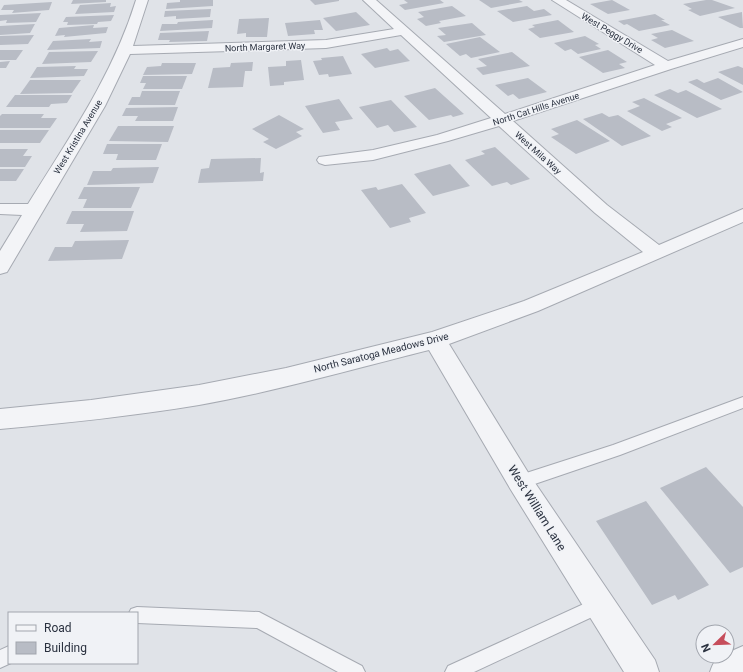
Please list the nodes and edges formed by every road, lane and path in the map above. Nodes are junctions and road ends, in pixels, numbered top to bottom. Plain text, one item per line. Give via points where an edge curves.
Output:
1 (142, 0) edge
2 (369, 0) edge
3 (558, 0) edge
4 (404, 31) junction
5 (743, 43) edge
6 (125, 50) junction
7 (666, 66) junction
8 (502, 120) junction
9 (325, 160) dead end
10 (0, 209) edge
11 (33, 210) junction
12 (743, 215) edge
13 (657, 253) junction
14 (0, 267) edge
15 (435, 340) junction
16 (743, 402) edge
17 (0, 419) edge
18 (520, 482) junction
19 (599, 605) junction
20 (138, 615) edge
21 (743, 662) edge
22 (356, 672) edge
23 (454, 672) edge
24 (643, 672) edge
25 (726, 672) edge

1 - 6 street, West Kristina Avenue
2 - 4 street, West Mila Way
3 - 7 street, West Peggy Drive
4 - 6 street, North Margaret Way via 326,44
4 - 8 street, West Mila Way
5 - 7 street, North Cat Hills Avenue
6 - 11 street, West Kristina Avenue via 96,110
7 - 8 street, North Cat Hills Avenue
8 - 9 street, North Cat Hills Avenue via 373,155
8 - 13 street, West Mila Way via 602,209
10 - 11 street
11 - 14 street, West Kristina Avenue
12 - 13 street, North Saratoga Meadows Drive
13 - 15 street, North Saratoga Meadows Drive via 531,306
15 - 17 street, North Saratoga Meadows Drive via 286,377 199,395 92,410
15 - 18 street, West William Lane
16 - 18 lane via 615,451
18 - 19 street, West William Lane
19 - 23 lane
19 - 24 street, West William Lane
20 - 22 lane via 258,620
21 - 25 street

